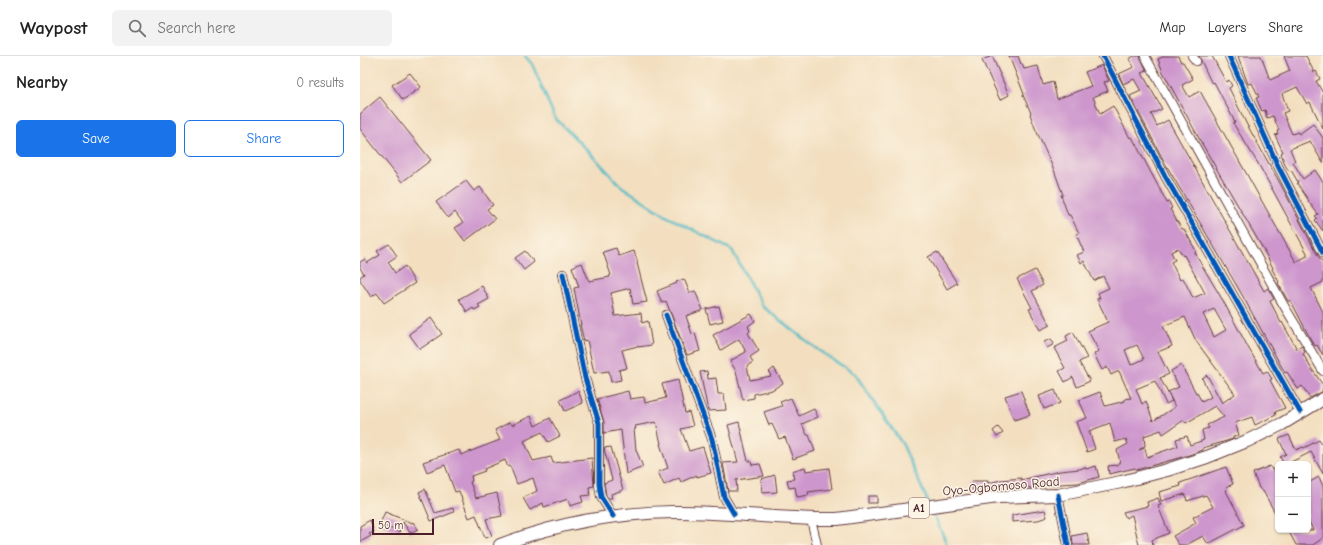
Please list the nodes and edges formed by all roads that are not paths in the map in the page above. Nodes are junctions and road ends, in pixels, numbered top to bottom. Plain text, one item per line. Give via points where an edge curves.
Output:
1 (1103, 56) edge
2 (1146, 56) edge
3 (1230, 56) edge
4 (1323, 253) edge
5 (563, 274) dead end
6 (666, 315) dead end
7 (1323, 371) edge
8 (1323, 399) edge
9 (1300, 412) junction
10 (1058, 495) junction
11 (734, 514) junction
12 (613, 516) junction
13 (811, 519) junction
14 (500, 545) edge
15 (817, 545) edge
16 (1068, 545) edge

1 - 9 street via 1165,176
2 - 7 street via 1283,304
3 - 4 street via 1278,166
5 - 12 street via 585,378 599,423 601,497
6 - 11 street via 712,439 724,497
8 - 9 highway, Oyo-Ogbomoso Road / A1
9 - 10 highway, Oyo-Ogbomoso Road / A1 via 1282,424 1207,458 1121,482
10 - 13 highway, Oyo-Ogbomoso Road / A1 via 998,497 871,515
10 - 16 street
11 - 12 highway, Oyo-Ogbomoso Road / A1 via 672,512
11 - 13 highway, Oyo-Ogbomoso Road / A1
12 - 14 highway, Oyo-Ogbomoso Road / A1 via 553,527
13 - 15 street

